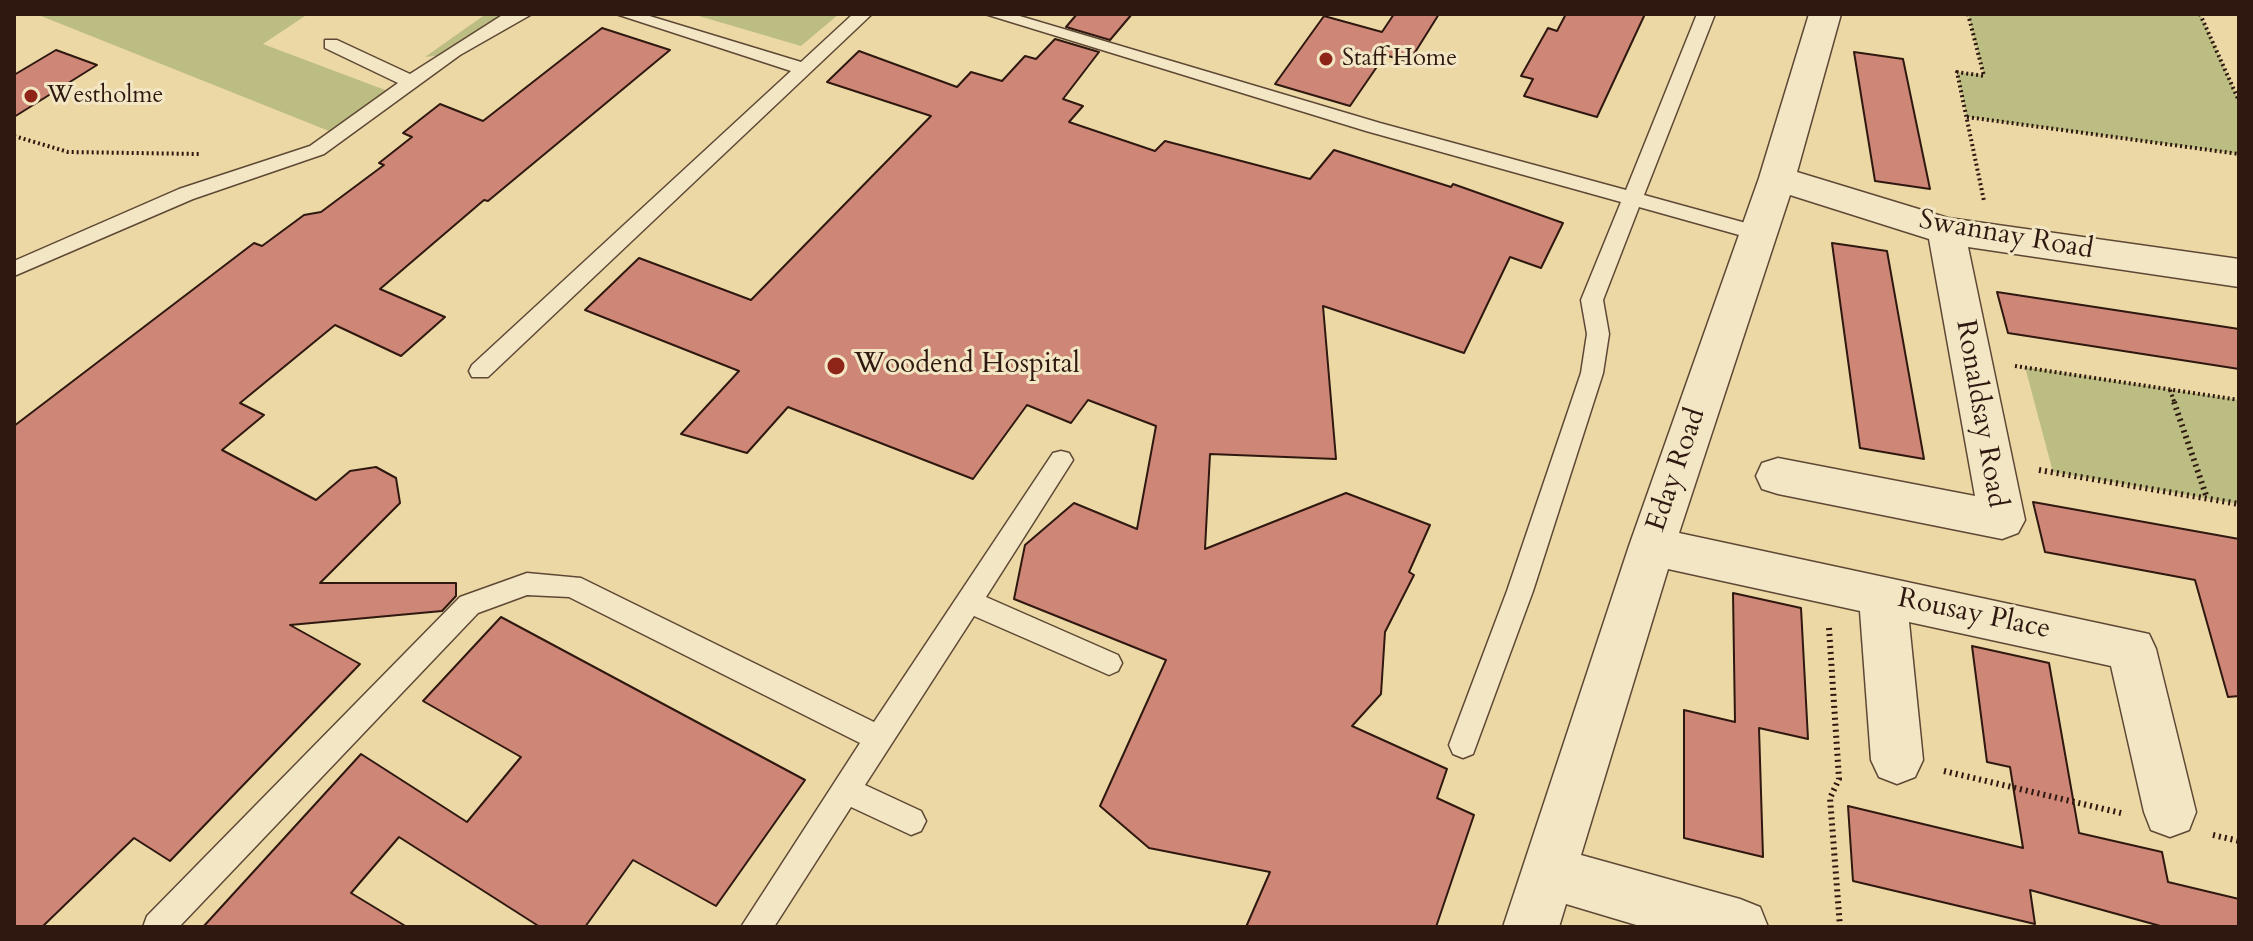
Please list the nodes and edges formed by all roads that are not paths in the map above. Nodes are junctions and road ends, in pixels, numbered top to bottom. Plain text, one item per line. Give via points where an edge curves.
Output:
1 (523, 14) edge
2 (625, 14) edge
3 (863, 14) edge
4 (994, 14) edge
5 (1706, 14) edge
6 (1825, 14) edge
7 (331, 44) dead end
8 (804, 69) junction
9 (411, 82) junction
10 (1777, 178) junction
11 (1631, 195) junction
12 (1946, 231) junction
13 (1757, 233) junction
14 (14, 269) edge
15 (2239, 273) edge
16 (480, 371) dead end
17 (1061, 460) dead end
18 (1778, 476) dead end
19 (1652, 546) junction
20 (1883, 596) junction
21 (969, 602) junction
22 (1109, 663) dead end
23 (879, 738) junction
24 (1463, 745) dead end
25 (1897, 760) road end
26 (845, 790) junction
27 (2165, 819) road end
28 (911, 821) dead end
29 (1547, 872) junction
30 (158, 927) edge
31 (756, 927) edge
32 (1531, 927) edge
33 (1740, 927) edge

1 - 9 lane via 454,51
2 - 8 lane
3 - 8 lane
4 - 11 lane via 1373,127
5 - 11 lane
6 - 10 street, Eday Road
7 - 9 lane
8 - 16 lane
9 - 14 lane via 317,150 186,194
10 - 12 street, Swannay Road
10 - 13 street, Eday Road
11 - 13 lane
11 - 24 lane via 1592,300 1598,334 1592,373
12 - 15 street, Swannay Road
12 - 18 street, Ronaldsay Road via 2002,520
13 - 19 street, Eday Road
17 - 21 lane
19 - 20 street, Rousay Place
19 - 29 street, Eday Road
20 - 25 street
20 - 27 street, Rousay Place via 2132,649
21 - 22 lane
21 - 23 lane
23 - 26 lane
23 - 30 lane via 572,586 527,584 469,605
26 - 28 lane
26 - 31 lane
29 - 32 street, Eday Road
29 - 33 street

